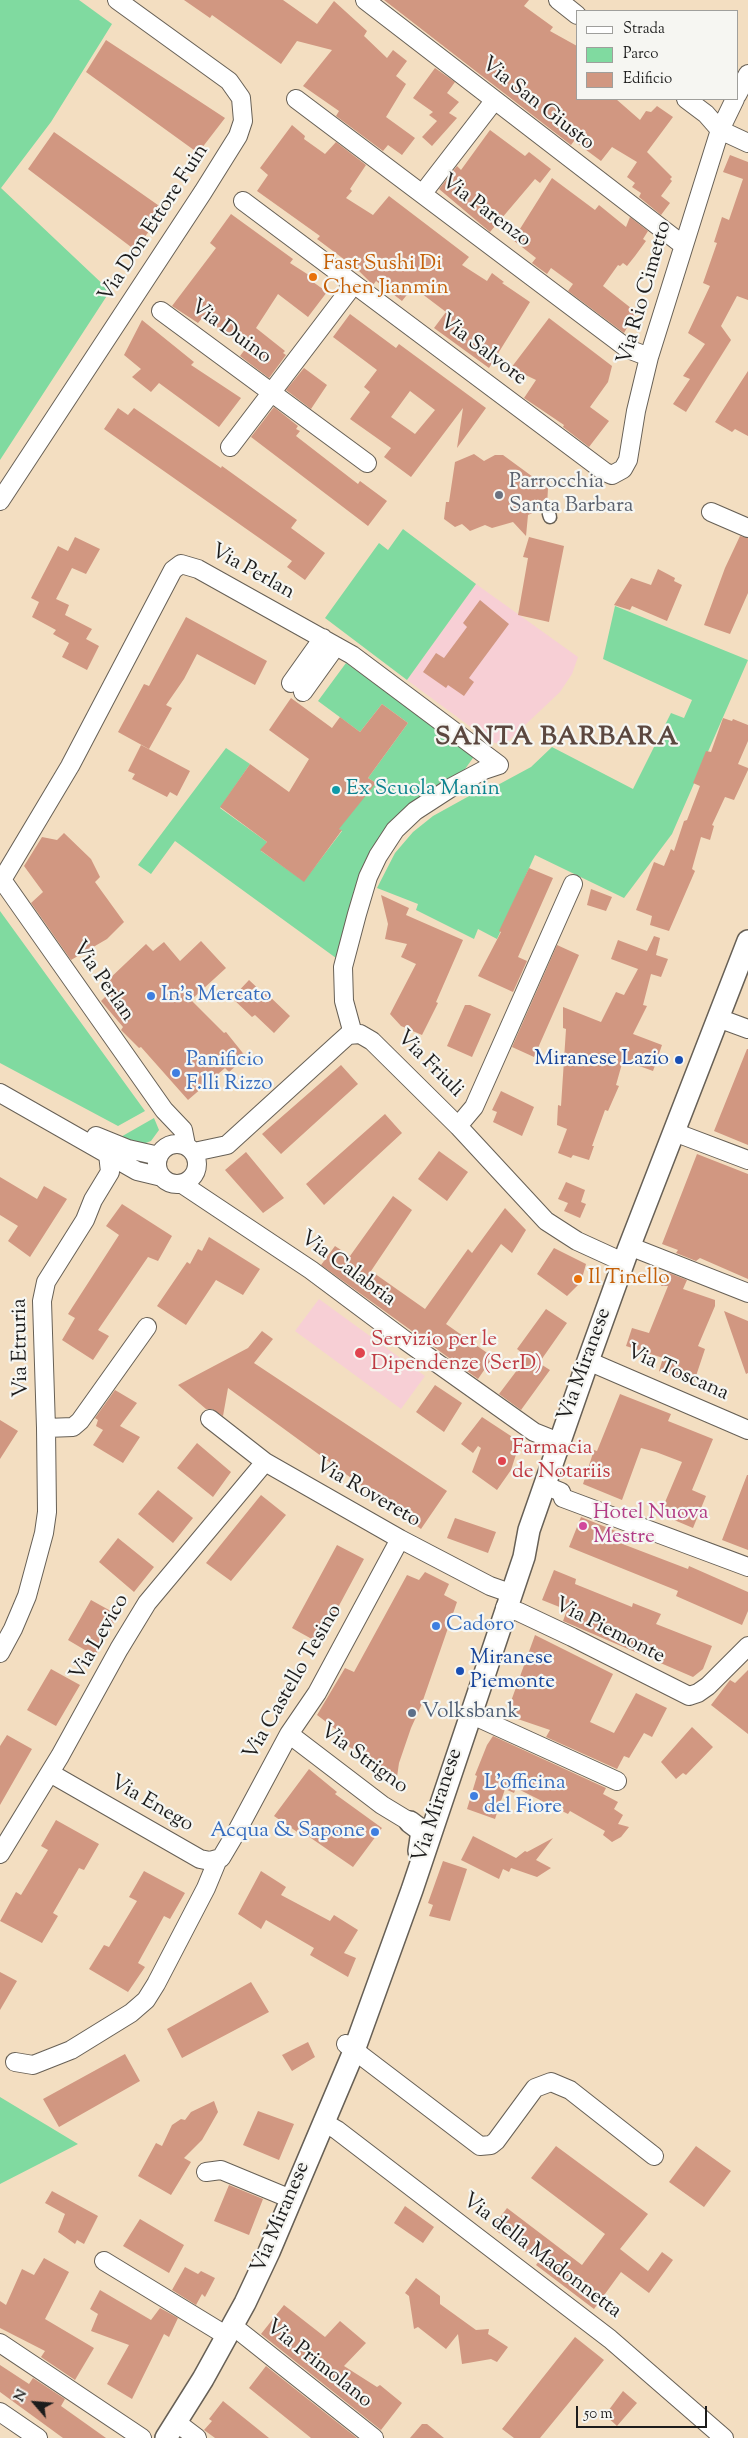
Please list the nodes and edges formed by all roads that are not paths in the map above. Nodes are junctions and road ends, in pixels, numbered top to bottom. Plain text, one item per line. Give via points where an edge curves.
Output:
1 (117, 0) edge
2 (365, 0) edge
3 (558, 0) edge
4 (576, 14) edge
5 (748, 74) edge
6 (738, 93) edge
7 (296, 98) dead end
8 (687, 100) edge
9 (735, 100) edge
10 (494, 101) junction
11 (720, 130) junction
12 (748, 143) edge
13 (423, 193) junction
14 (243, 202) dead end
15 (683, 245) junction
16 (354, 284) junction
17 (161, 311) dead end
18 (649, 356) junction
19 (272, 392) junction
20 (230, 447) dead end
21 (366, 463) dead end
22 (623, 470) joint
23 (0, 501) edge
24 (711, 512) dead end
25 (748, 528) edge
26 (330, 642) junction
27 (297, 687) dead end
28 (1, 879) edge
29 (573, 884) dead end
30 (748, 941) edge
31 (718, 1018) junction
32 (748, 1030) edge
33 (353, 1034) junction
34 (0, 1094) edge
35 (33, 1110) junction
36 (164, 1110) junction
37 (458, 1126) junction
38 (674, 1132) junction
39 (190, 1148) junction
40 (162, 1152) junction
41 (108, 1154) junction
42 (748, 1160) edge
43 (137, 1171) junction
44 (162, 1177) junction
45 (182, 1184) junction
46 (85, 1220) junction
47 (626, 1254) junction
48 (748, 1293) edge
49 (147, 1327) dead end
50 (588, 1361) junction
51 (210, 1419) dead end
52 (46, 1428) junction
53 (748, 1430) edge
54 (559, 1442) junction
55 (265, 1462) junction
56 (544, 1485) junction
57 (400, 1539) junction
58 (748, 1567) edge
59 (499, 1603) junction
60 (748, 1646) edge
61 (0, 1653) edge
62 (461, 1710) junction
63 (289, 1734) junction
64 (50, 1772) junction
65 (617, 1781) dead end
66 (437, 1784) junction
67 (414, 1824) junction
68 (0, 1854) edge
69 (223, 1854) junction
70 (412, 1890) junction
71 (350, 2047) junction
72 (15, 2062) dead end
73 (323, 2122) junction
74 (654, 2156) dead end
75 (206, 2172) dead end
76 (291, 2199) junction
77 (104, 2261) dead end
78 (230, 2331) junction
79 (0, 2343) edge
80 (0, 2412) edge
81 (171, 2430) edge
82 (38, 2438) edge
83 (142, 2438) edge
84 (197, 2438) edge
85 (374, 2438) edge
86 (724, 2438) edge

1 - 23 street, Via Don Ettore Fuin via 229,81 241,98 243,121 238,136 203,192
2 - 10 street, Via San Giusto
3 - 4 street
5 - 6 street
7 - 13 street, Via Parenzo
8 - 11 street
9 - 11 street, Via Rio Cimetto
10 - 13 street
10 - 15 street, Via San Giusto
11 - 12 street
11 - 15 street, Via Rio Cimetto
13 - 18 street, Via Parenzo via 628,349
14 - 16 street, Via Salvore
15 - 18 street, Via Rio Cimetto
16 - 19 street, Via Duino
16 - 22 street, Via Salvore via 605,472 612,475
17 - 19 street, Via Duino
18 - 22 street, Via Rio Cimetto via 628,460
19 - 20 street, Via Duino
19 - 21 street, Via Duino
24 - 25 street
26 - 27 street
26 - 28 street, Via Perlan via 198,569 186,564 177,566 70,766
26 - 33 street, Via Perlan via 499,765 484,770 422,806 395,830 378,856 368,877 343,967 345,1008
28 - 36 street, Via Perlan
29 - 37 street via 474,1107
30 - 31 street, Via Miranese
31 - 32 street
31 - 38 street, Via Miranese
33 - 37 street, Via Friuli via 366,1036
33 - 39 street via 227,1145
34 - 35 street, Via Calabria
35 - 40 street, Via Calabria via 128,1149
35 - 41 street, Via Calabria
36 - 39 street, Via Perlan via 183,1130
36 - 40 street
37 - 47 street, Via Friuli via 546,1221 577,1242
38 - 42 street
38 - 47 street, Via Miranese
39 - 40 street, Via Calabria via 177,1143
39 - 45 street via 197,1159 196,1172
40 - 44 street via 157,1164
41 - 43 street, Via Calabria
41 - 46 street, Via Etruria via 110,1172
43 - 44 street, Via Calabria
43 - 46 street, Via Etruria via 120,1178
44 - 45 street, Via Calabria
45 - 54 street, Via Calabria via 311,1270 534,1432
46 - 52 street, Via Etruria via 46,1282 42,1301
47 - 48 street, Via Friuli
47 - 50 street, Via Miranese
49 - 52 street via 80,1421 73,1427
50 - 53 street, Via Toscana
50 - 54 street, Via Miranese
51 - 55 street, Via Rovereto
52 - 61 street, Via Etruria via 47,1512 44,1533 26,1596
54 - 56 street, Via Miranese
55 - 57 street, Via Rovereto
55 - 64 street, Via Levico via 147,1603
56 - 58 street via 561,1492 563,1498
56 - 59 street, Via Miranese via 529,1530 514,1553
57 - 59 street, Via Rovereto
57 - 63 street, Via Castello Tesino via 317,1693
59 - 60 street, Via Piemonte via 680,1693 692,1696 708,1686
59 - 62 street, Via Miranese
59 - 62 street, Via Miranese via 496,1634
62 - 65 street
62 - 66 street, Via Miranese
63 - 67 street, Via Strigno via 382,1805
63 - 69 street, Via Castello Tesino
64 - 68 street, Via Levico
64 - 69 street, Via Enego via 190,1854 205,1860
66 - 67 street via 427,1822
66 - 70 street, Via Miranese
67 - 70 street via 423,1835 412,1873
67 - 71 street, Via Miranese via 389,1928
69 - 72 street, Via Castello Tesino via 146,2000 71,2050 33,2065
70 - 71 street, Via Miranese
71 - 73 street, Via Miranese
71 - 74 street via 480,2146 496,2141 535,2088 551,2082 570,2090
73 - 76 street, Via Miranese
73 - 86 street, Via della Madonnetta via 338,2130 610,2338
75 - 76 street, Via Miranese via 221,2170
76 - 78 street, Via Miranese
77 - 78 street
78 - 81 street, Via Miranese
78 - 85 street, Via Primolano
79 - 83 street
80 - 82 street
81 - 84 street

